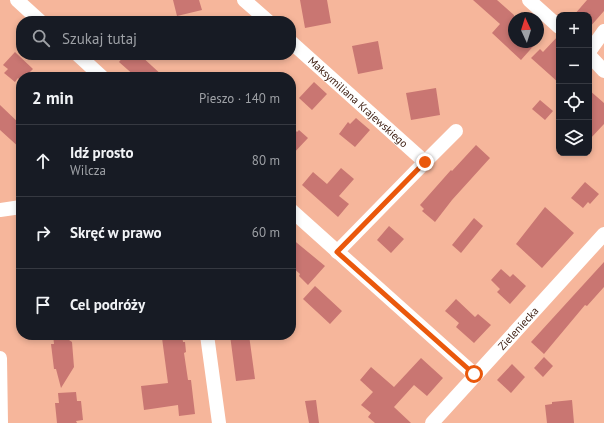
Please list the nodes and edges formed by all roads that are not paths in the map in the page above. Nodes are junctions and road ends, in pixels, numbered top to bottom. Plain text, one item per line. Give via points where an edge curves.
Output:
1 (17, 0) edge
2 (244, 0) edge
3 (529, 0) edge
4 (35, 16) edge
5 (262, 16) edge
6 (556, 25) edge
7 (604, 31) edge
8 (296, 46) edge
9 (592, 49) edge
10 (592, 57) edge
11 (83, 60) edge
12 (604, 71) edge
13 (97, 72) edge
14 (456, 131) dead end
15 (425, 162) junction
16 (16, 208) edge
17 (0, 210) edge
18 (296, 215) edge
19 (604, 234) edge
20 (337, 252) junction
21 (208, 340) edge
22 (0, 358) edge
23 (474, 374) junction
24 (1, 423) edge
25 (219, 423) edge
26 (432, 423) edge

1 - 4 street
2 - 5 street
3 - 6 street
7 - 9 street
8 - 15 street, Maksymiliana Krajewskiego
10 - 12 street
11 - 13 street
14 - 15 street
15 - 20 street
16 - 17 street
18 - 20 street
19 - 23 street, Zieleniecka
20 - 23 street
21 - 25 street
22 - 24 street
23 - 26 street, Zieleniecka

